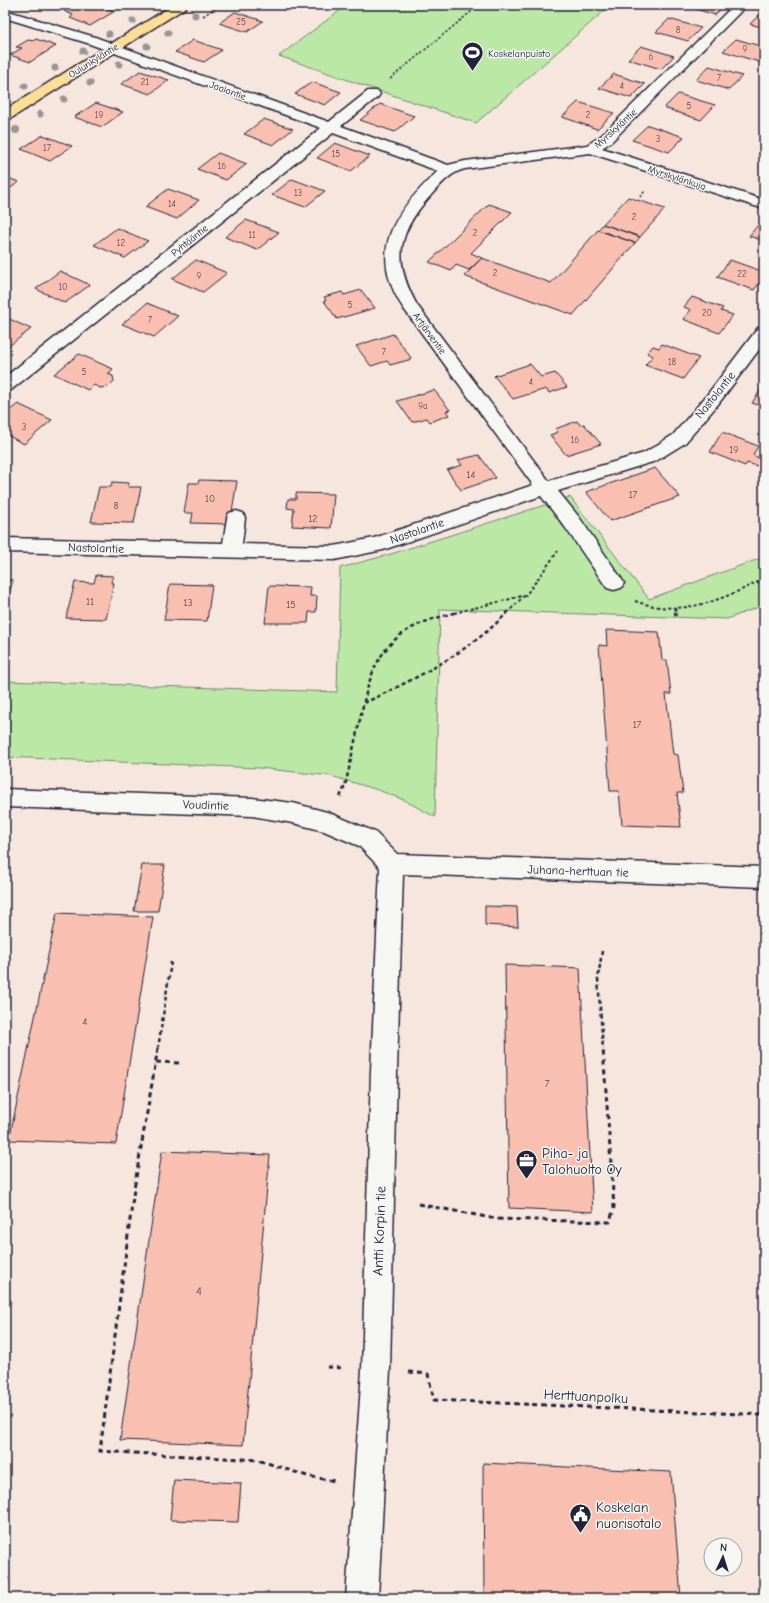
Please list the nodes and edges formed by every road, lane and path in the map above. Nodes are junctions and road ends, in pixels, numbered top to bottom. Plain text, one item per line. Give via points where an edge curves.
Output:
1 (181, 5) edge
2 (479, 5) edge
3 (741, 5) edge
4 (5, 14) edge
5 (113, 48) junction
6 (373, 94) joint
7 (5, 116) edge
8 (330, 127) junction
9 (591, 149) junction
10 (449, 170) junction
11 (764, 205) edge
12 (764, 332) edge
13 (5, 386) edge
14 (545, 488) junction
15 (236, 518) dead end
16 (572, 522) junction
17 (5, 545) edge
18 (231, 551) junction
19 (764, 579) edge
20 (758, 582) junction
21 (614, 584) joint
22 (764, 593) edge
23 (526, 595) junction
24 (675, 608) junction
25 (676, 617) dead end
26 (364, 703) junction
27 (5, 798) edge
28 (327, 822) junction
29 (392, 864) junction
30 (764, 877) edge
31 (602, 951) dead end
32 (171, 962) dead end
33 (156, 1062) junction
34 (180, 1063) dead end
35 (418, 1204) dead end
36 (428, 1374) dead end
37 (764, 1415) edge
38 (368, 1488) junction
39 (362, 1598) edge

1 - 5 main road, Oulunkyläntie
2 - 6 path
3 - 9 street, Myrskyläntie via 606,139
4 - 5 street, Jaalantie
5 - 7 main road, Oulunkyläntie
5 - 8 street, Jaalantie
6 - 8 street, Pyhtääntie
8 - 10 street, Jaalantie
8 - 13 street, Pyhtääntie
9 - 10 street, Myrskyläntie via 465,165
9 - 11 street, Myrskylänkuja
10 - 14 street, Artjärventie via 425,192 401,227 393,254 395,272 410,306
12 - 14 street, Nastolantie via 679,439 650,457
14 - 16 street, Artjärventie
14 - 18 street, Nastolantie via 376,545 334,553
15 - 18 street
16 - 21 street, Artjärventie
16 - 23 path via 555,557
17 - 18 street, Nastolantie
19 - 20 path
20 - 22 path
20 - 24 path via 718,600
21 - 24 path via 625,596 640,603 653,607
23 - 26 path via 487,632 452,658
23 - 26 path via 466,608 406,630 382,654 368,682
24 - 25 path
26 - 28 path via 345,786
27 - 28 street, Voudintie via 252,807 293,813
28 - 29 street, Voudintie via 367,839
29 - 30 street, Juhana-herttuan tie
29 - 38 street, Antti Korpin tie via 376,1370
31 - 35 path via 598,979 614,1207 610,1222 497,1219
32 - 33 path
33 - 34 path
33 - 38 path via 134,1189 100,1451 258,1460 307,1476
36 - 37 path, Herttuanpolku via 434,1400
38 - 39 street, Antti Korpin tie

